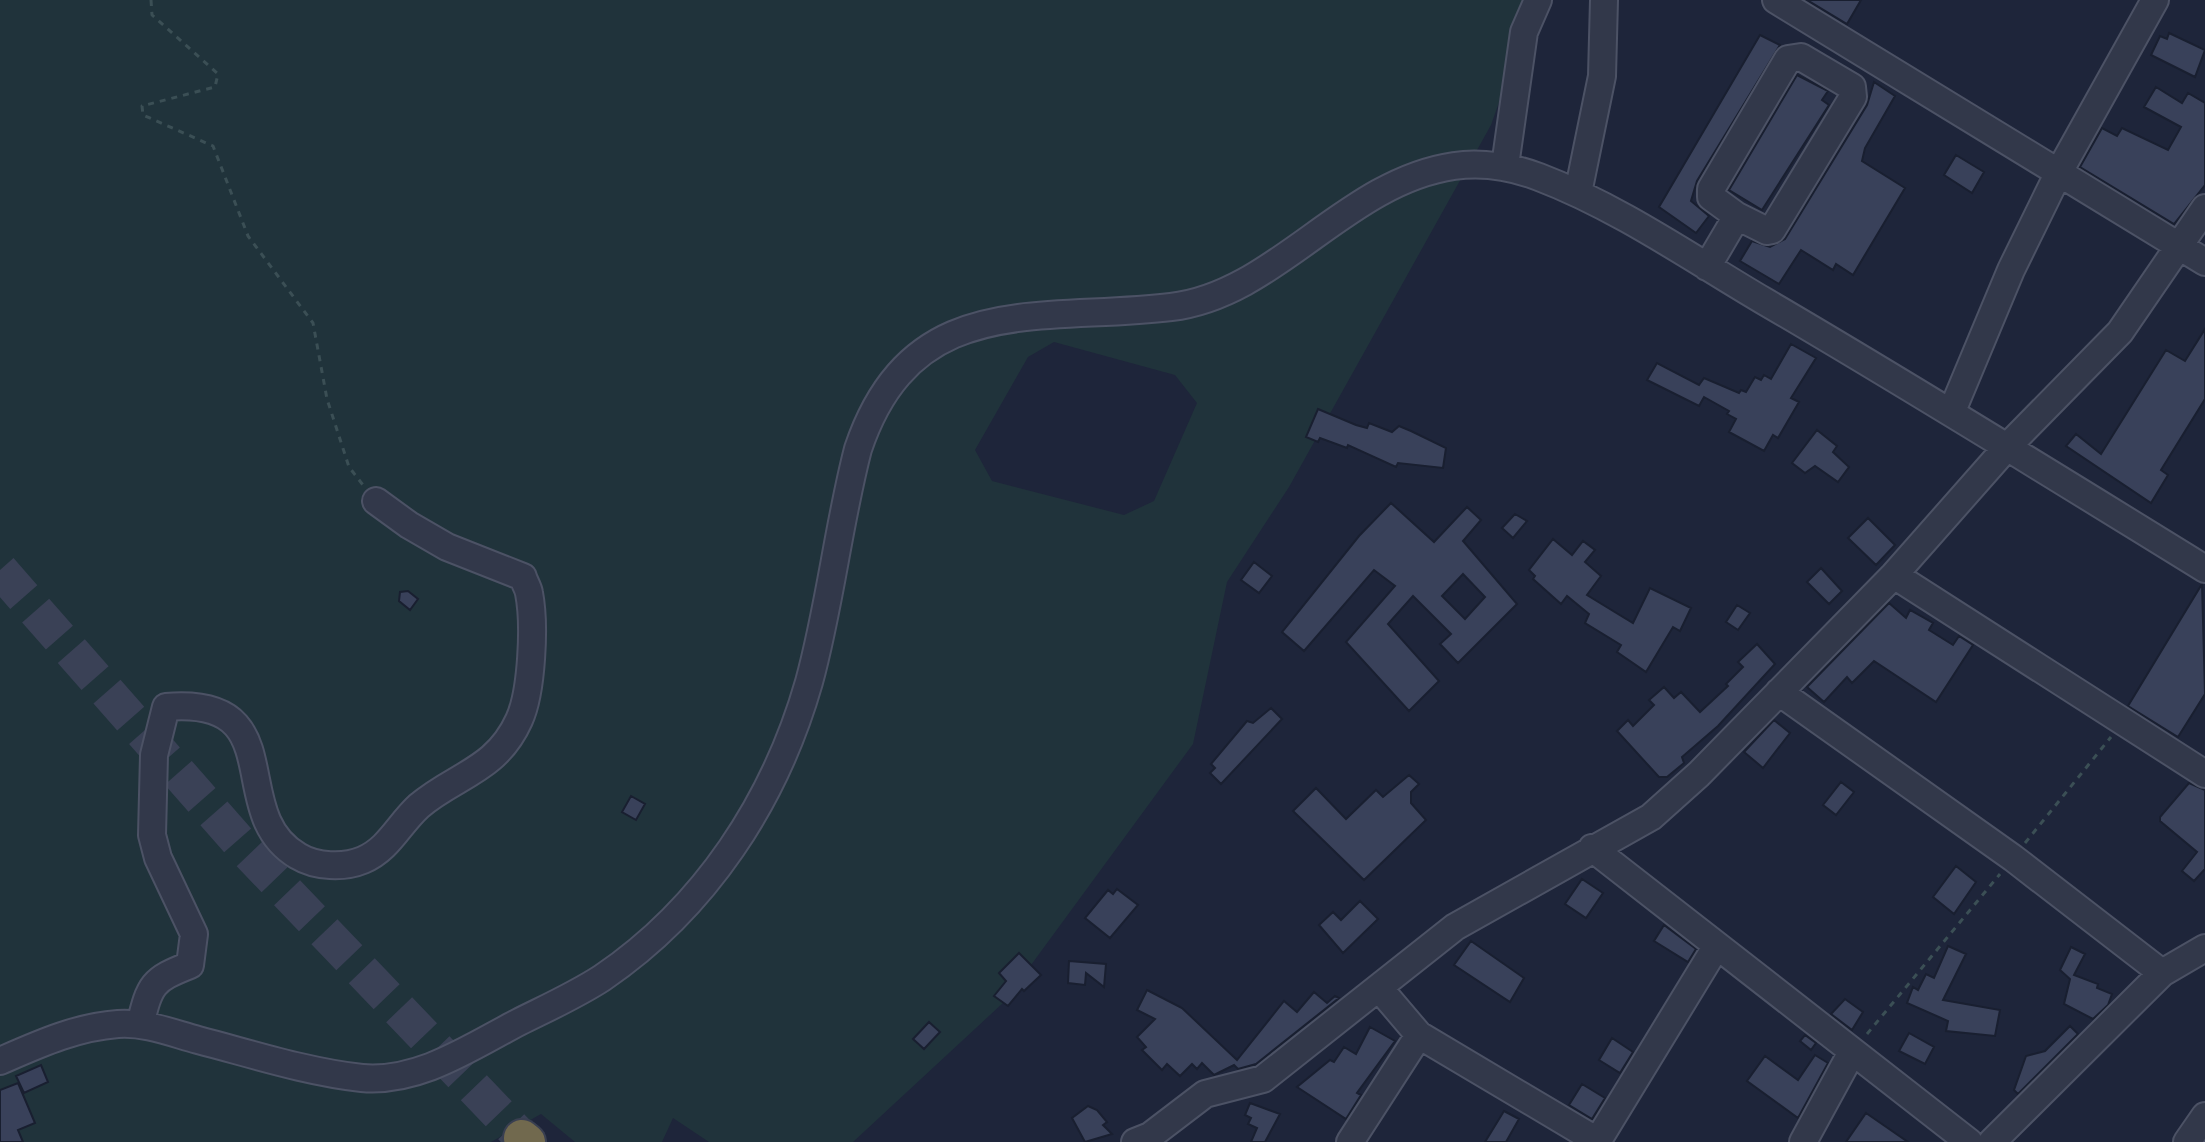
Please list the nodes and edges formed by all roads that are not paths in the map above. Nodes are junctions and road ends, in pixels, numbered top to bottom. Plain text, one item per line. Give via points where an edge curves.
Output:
1 (1538, 0) edge
2 (1604, 0) edge
3 (1776, 0) edge
4 (2155, 0) edge
5 (1505, 166) junction
6 (2059, 172) junction
7 (1578, 193) junction
8 (2205, 208) edge
9 (1737, 216) junction
10 (2178, 247) junction
11 (2205, 262) edge
12 (1707, 267) junction
13 (1952, 411) junction
14 (2007, 447) junction
15 (376, 501) road end
16 (2205, 569) edge
17 (1894, 575) junction
18 (1779, 692) junction
19 (2205, 774) edge
20 (1592, 848) junction
21 (1716, 947) junction
22 (2205, 948) edge
23 (2162, 973) junction
24 (1379, 988) junction
25 (140, 1025) junction
26 (1419, 1035) junction
27 (1852, 1052) junction
28 (0, 1061) edge
29 (2205, 1116) edge
30 (1146, 1140) edge
31 (1350, 1142) edge
32 (1598, 1142) edge
33 (1803, 1142) edge
34 (1969, 1142) edge
35 (1992, 1142) edge
36 (2187, 1142) edge

1 - 5 street via 1524,32
2 - 7 street via 1602,76
3 - 6 street
4 - 6 street
5 - 7 street
5 - 25 street via 1456,165 1412,175 1376,192 1233,288 1184,306 978,323 924,352 899,374 868,420 851,477 810,678 773,779 746,828 700,889 635,953 583,990 436,1065 391,1077 322,1072
6 - 10 street
6 - 13 street
7 - 12 street
8 - 10 street
9 - 9 street via 1772,230 1853,97 1852,87 1801,57 1788,59 1711,189 1711,197
9 - 12 street
10 - 11 street
10 - 14 street via 2120,332
12 - 13 street
13 - 14 street
14 - 16 street
14 - 17 street
15 - 25 street via 447,547 523,577 531,611 521,717 508,743 465,780 422,803 383,849 361,861 334,866 300,858 273,833 244,736 231,716 196,704 166,707 154,755 152,835 194,934 190,965 163,974 148,990
17 - 18 street
17 - 19 street
18 - 20 street via 1651,817
18 - 23 street via 2013,858
20 - 21 street
20 - 24 street via 1455,927
21 - 27 street
21 - 32 street
22 - 23 street
23 - 35 street
24 - 26 street
24 - 30 street via 1263,1079 1205,1094
25 - 28 street via 59,1035
26 - 31 street
26 - 32 street
27 - 33 street
27 - 34 street
29 - 36 street

